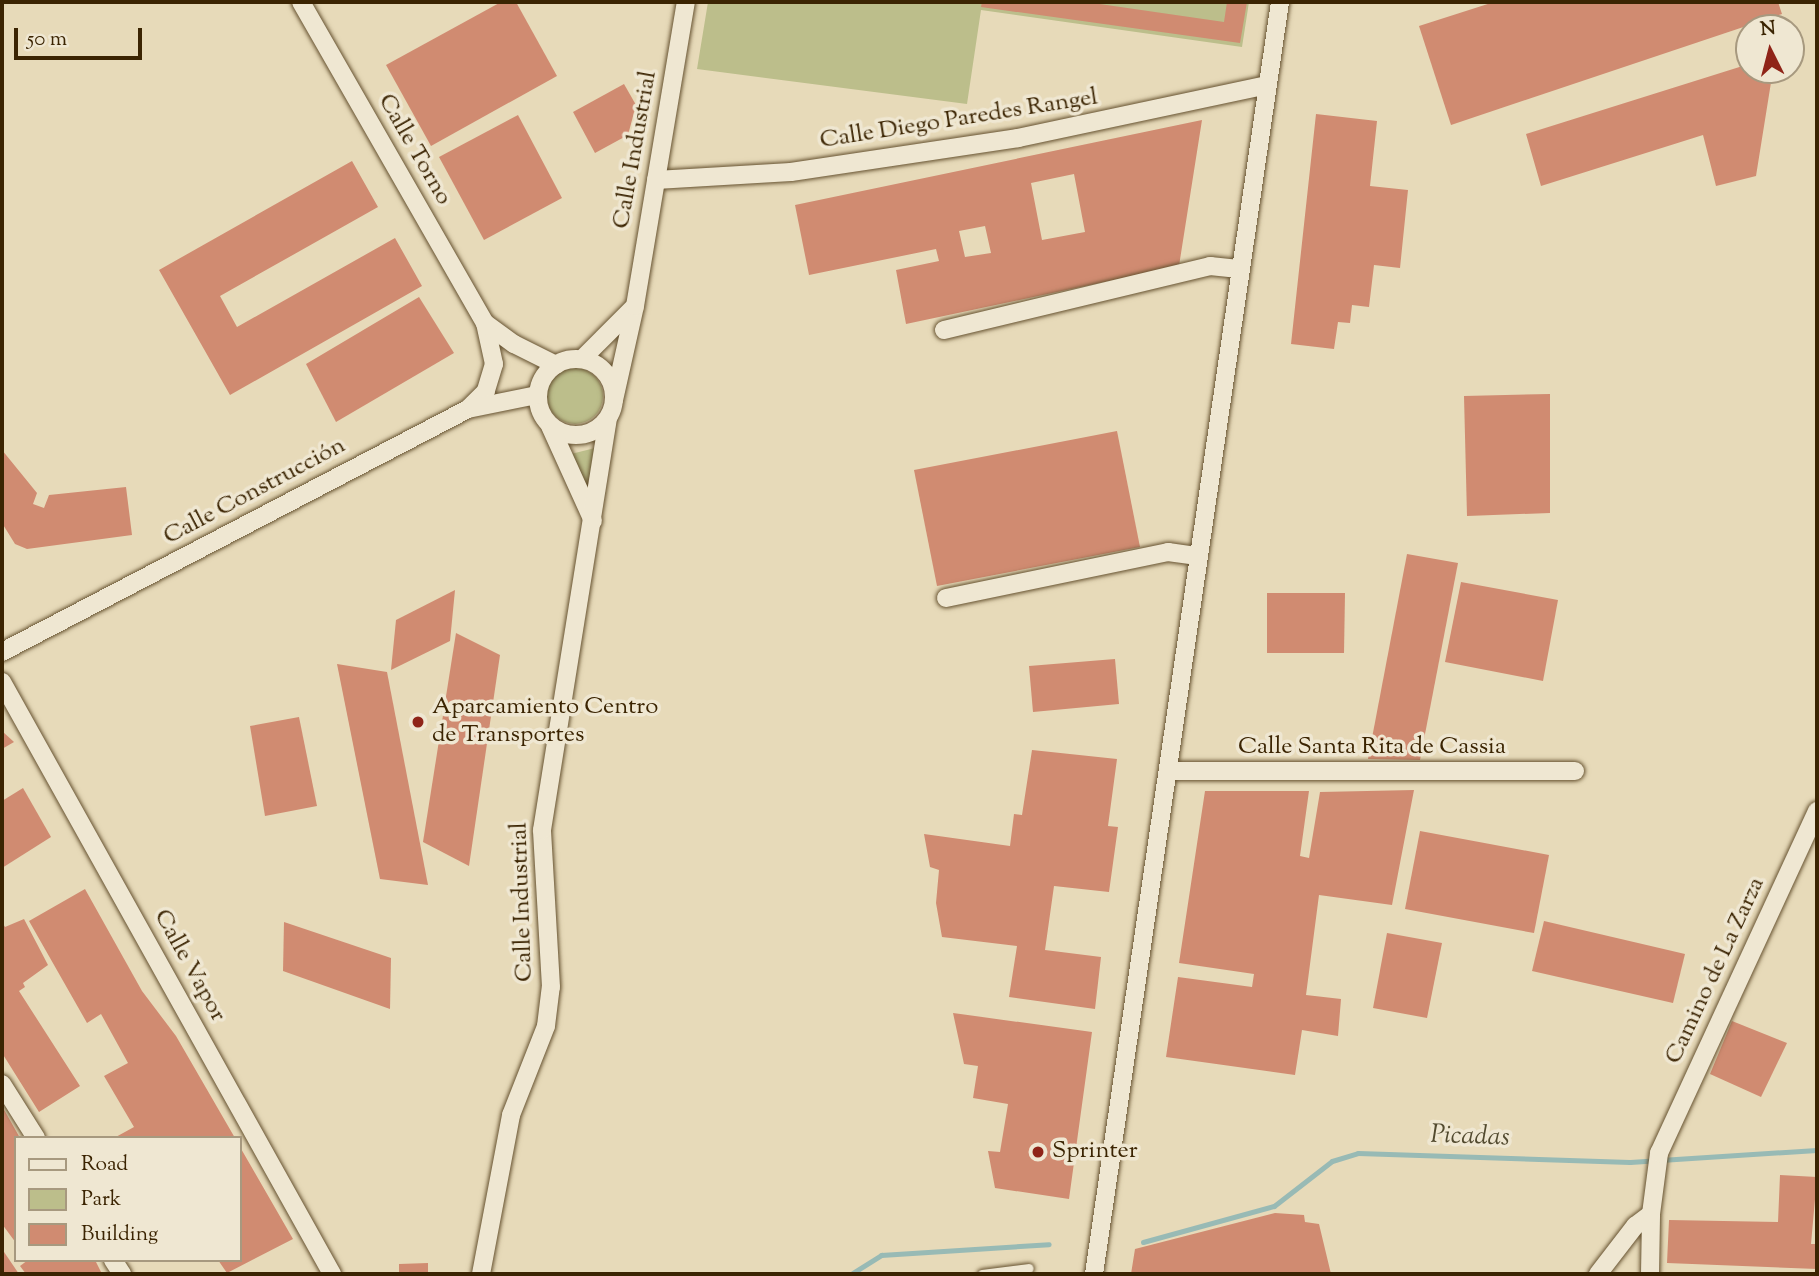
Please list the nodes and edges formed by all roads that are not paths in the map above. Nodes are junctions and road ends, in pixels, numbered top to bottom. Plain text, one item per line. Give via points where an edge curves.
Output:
1 (301, 2) edge
2 (686, 2) edge
3 (1280, 2) edge
4 (1267, 85) junction
5 (656, 180) junction
6 (1239, 269) junction
7 (635, 306) junction
8 (485, 323) junction
9 (944, 330) dead end
10 (582, 359) junction
11 (556, 365) junction
12 (537, 395) junction
13 (614, 400) junction
14 (468, 409) junction
15 (608, 419) junction
16 (550, 426) junction
17 (593, 522) junction
18 (1198, 556) junction
19 (946, 598) dead end
20 (2, 652) edge
21 (2, 682) edge
22 (1170, 771) junction
23 (1575, 771) dead end
24 (1817, 811) edge
25 (2, 1084) edge
26 (35, 1136) edge
27 (1651, 1214) junction
28 (1029, 1268) dead end
29 (332, 1274) edge
30 (481, 1274) edge
31 (982, 1274) edge
32 (1094, 1274) edge
33 (1598, 1274) edge
34 (1650, 1274) edge

1 - 8 street, Calle Torno
2 - 5 street, Calle Industrial
3 - 4 street
4 - 5 street, Calle Diego Paredes Rangel via 1018,138 791,172
4 - 6 street
5 - 7 street, Calle Industrial
6 - 9 street via 1210,266
6 - 18 street
7 - 10 street
7 - 13 street, Calle Industrial
8 - 11 street, Calle Torno
8 - 14 street, Calle Torno via 494,364 486,391
10 - 11 street
10 - 13 street via 602,369
11 - 12 street via 546,372
12 - 14 street, Calle Construcción
12 - 16 street
13 - 15 street
14 - 20 street, Calle Construcción
15 - 16 street via 587,434 574,436
15 - 17 street, Calle Industrial
16 - 17 street
17 - 30 street, Calle Industrial via 542,830 551,987 546,1026 511,1115
18 - 19 street via 1168,552
18 - 22 street
21 - 29 street, Calle Vapor
22 - 23 street, Calle Santa Rita de Cassia
22 - 32 street
24 - 27 street, Camino de La Zarza via 1659,1153
25 - 26 street
27 - 33 street via 1634,1226
27 - 34 street, Camino de La Zarza
28 - 31 lane

